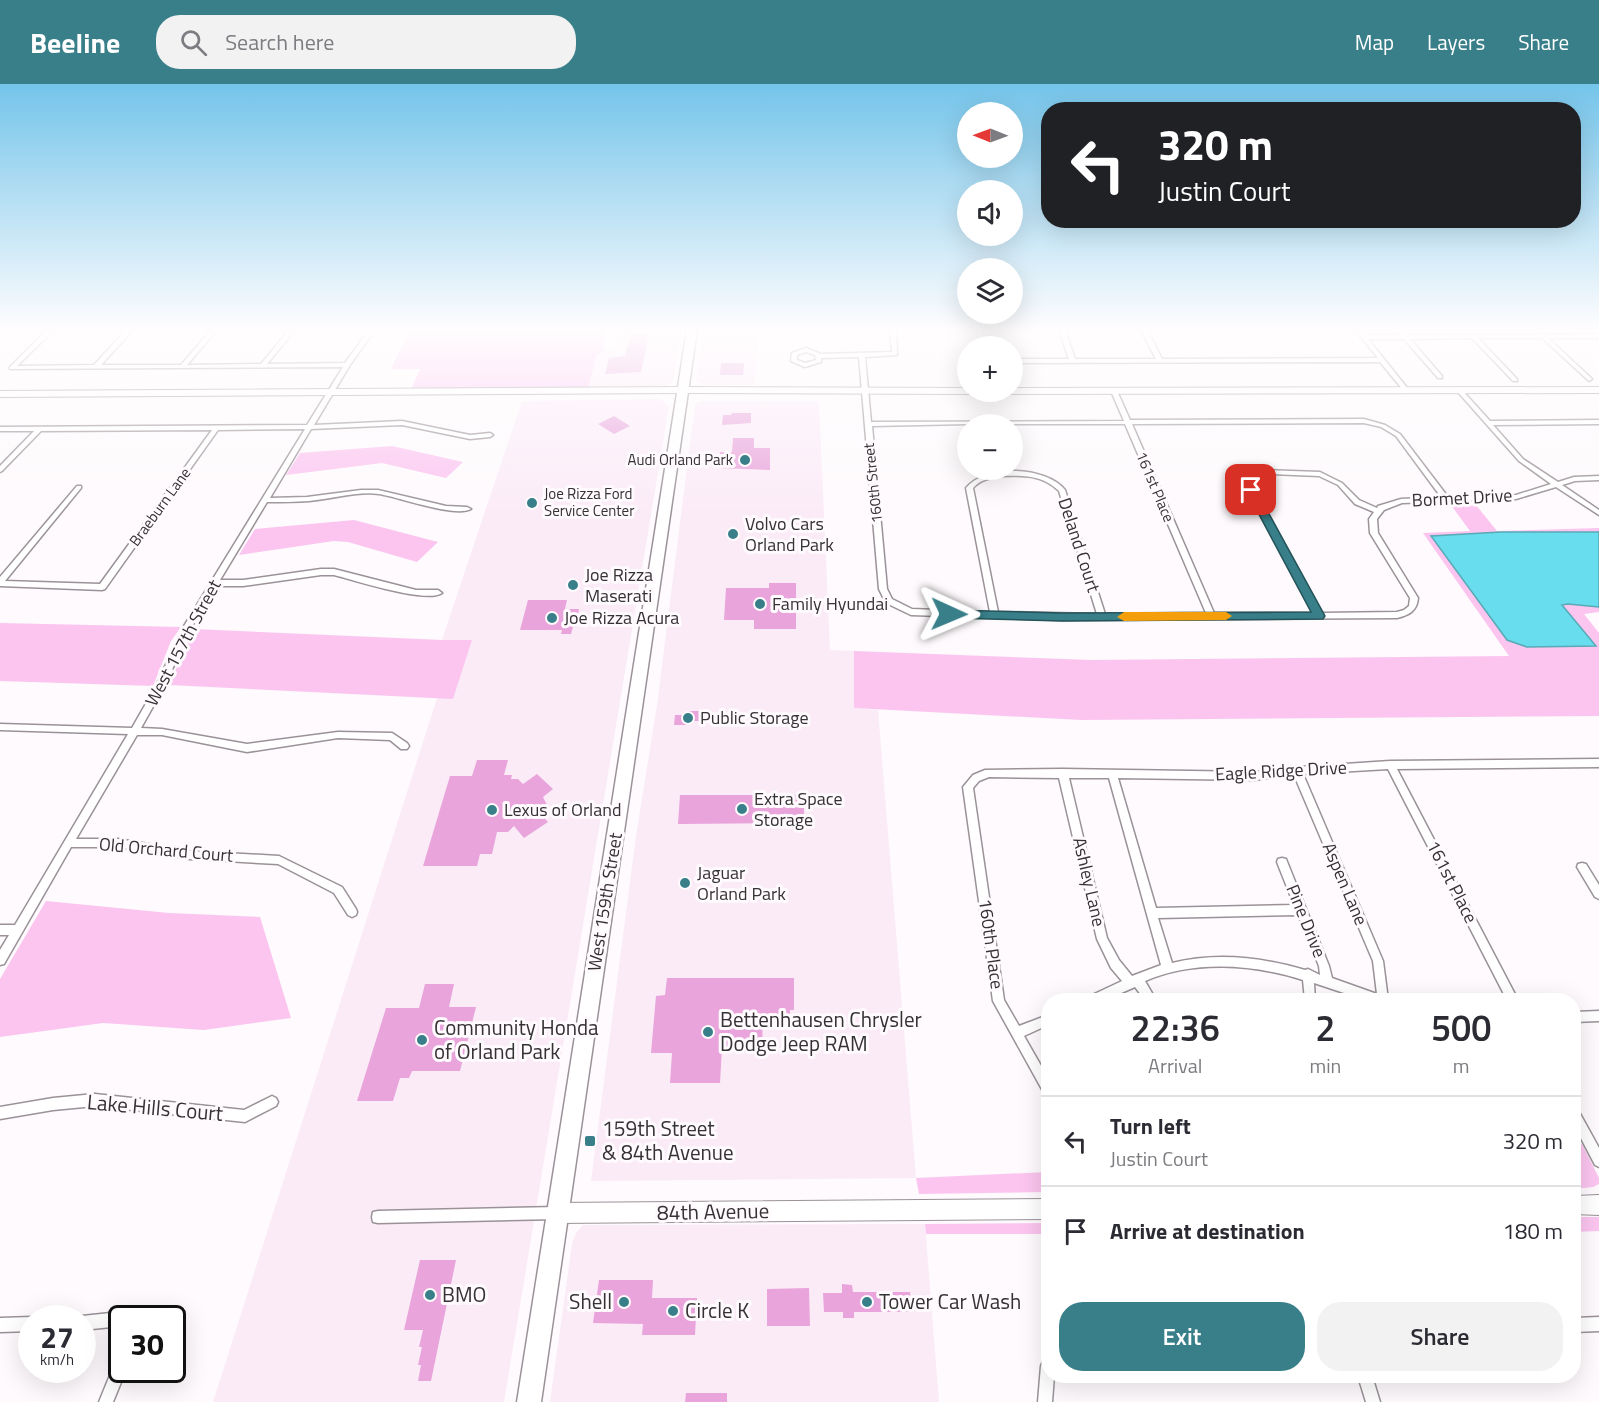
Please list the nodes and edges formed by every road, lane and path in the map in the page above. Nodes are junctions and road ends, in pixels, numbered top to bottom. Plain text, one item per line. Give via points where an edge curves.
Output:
1 (1114, 391) edge
2 (330, 392) edge
3 (864, 392) junction
4 (915, 392) edge
5 (1460, 392) edge
6 (683, 393) junction
7 (0, 394) edge
8 (328, 395) junction
9 (0, 400) edge
10 (1127, 422) junction
11 (1599, 422) edge
12 (1487, 423) junction
13 (867, 424) junction
14 (217, 427) junction
15 (309, 427) junction
16 (40, 428) junction
17 (0, 429) edge
18 (490, 435) dead end
19 (0, 470) edge
20 (1599, 478) edge
21 (1557, 484) junction
22 (80, 487) dead end
23 (1446, 499) junction
24 (267, 500) junction
25 (467, 508) dead end
26 (1377, 511) junction
27 (1599, 513) edge
28 (0, 583) edge
29 (215, 583) junction
30 (438, 593) dead end
31 (995, 615) junction
32 (1211, 616) junction
33 (1319, 616) junction
34 (1102, 617) junction
35 (4, 727) edge
36 (135, 732) junction
37 (0, 737) edge
38 (404, 746) dead end
39 (1599, 763) edge
40 (1390, 765) junction
41 (1296, 770) junction
42 (1063, 773) junction
43 (1112, 774) junction
44 (968, 788) joint
45 (69, 843) junction
46 (1282, 862) dead end
47 (1582, 867) dead end
48 (1599, 894) edge
49 (1301, 910) junction
50 (352, 912) dead end
51 (1152, 913) junction
52 (0, 930) edge
53 (18, 930) junction
54 (0, 960) edge
55 (1168, 969) junction
56 (1308, 974) junction
57 (1327, 981) junction
58 (1134, 982) junction
59 (1110, 993) edge
60 (1144, 993) edge
61 (1309, 993) edge
62 (1359, 993) edge
63 (1382, 993) edge
64 (1509, 993) edge
65 (1599, 1016) edge
66 (1581, 1017) edge
67 (1041, 1023) edge
68 (1017, 1033) junction
69 (1041, 1076) edge
70 (272, 1102) dead end
71 (0, 1113) edge
72 (1581, 1127) edge
73 (1599, 1161) edge
74 (1581, 1205) edge
75 (1599, 1205) edge
76 (1041, 1209) edge
77 (557, 1213) junction
78 (378, 1217) dead end
79 (0, 1324) edge
80 (18, 1324) edge
81 (1599, 1324) edge
82 (1581, 1325) edge
83 (114, 1383) edge
84 (1047, 1383) edge
85 (1367, 1383) edge
86 (106, 1402) edge
87 (529, 1402) edge
88 (1045, 1402) edge
89 (1373, 1402) edge

1 - 10 street, 161st Place
2 - 8 street, West 157th Street
3 - 4 street
3 - 6 street
3 - 13 street, 160th Street
5 - 12 street
6 - 8 street
6 - 77 main road, West 159th Street
7 - 8 street
8 - 9 street
8 - 15 street, West 157th Street
10 - 13 street
10 - 23 street via 1376,424 1398,435
10 - 32 street, 161st Place
11 - 12 street
12 - 21 street via 1521,460
13 - 31 street, 160th Street via 885,596 903,610 926,614
14 - 15 street
14 - 16 street
14 - 28 street, Braeburn Lane via 102,587
15 - 18 street via 402,423 471,437
15 - 24 street, West 157th Street
16 - 17 street
16 - 19 street
20 - 21 street, Bormet Drive
21 - 23 street, Bormet Drive via 1516,497
21 - 27 street
22 - 28 street
23 - 26 street, Bormet Drive via 1396,502
24 - 25 street via 378,492 446,508
24 - 29 street, West 157th Street
26 - 33 street via 1374,533 1411,592 1413,607 1397,615
26 - 33 street via 1357,502 1340,484 1320,474 1270,472 1251,481 1253,493
29 - 30 street via 334,572 416,593
29 - 36 street, West 157th Street via 188,626
31 - 34 street
31 - 34 street, Deland Court via 969,488 975,480 986,476 1030,475 1048,479 1062,490
32 - 33 street
32 - 34 street
35 - 36 street
35 - 37 street
36 - 38 street via 171,732 247,748 338,735 392,737
36 - 45 street, West 157th Street
39 - 40 street, Eagle Ridge Drive
40 - 41 street, Eagle Ridge Drive
40 - 64 street, 161st Place
41 - 43 street, Eagle Ridge Drive via 1254,776
41 - 63 street, Aspen Lane via 1378,961
42 - 43 street, Eagle Ridge Drive
42 - 44 street, Eagle Ridge Drive via 988,773 976,778
42 - 58 street, Ashley Lane via 1102,939 1115,964
43 - 51 street
44 - 68 street, 160th Place via 999,1001
45 - 50 street, Old Orchard Court via 118,843 190,855 279,860 338,890
45 - 53 street, West 157th Street
46 - 49 street, Pine Drive
47 - 48 street
49 - 51 street
49 - 57 street, Pine Drive
51 - 55 street
52 - 53 street
53 - 54 street, West 157th Street
55 - 56 street, Pine Drive via 1207,961 1271,966
55 - 58 street, Pine Drive
56 - 57 street, Pine Drive
56 - 61 street
57 - 62 street, Pine Drive
58 - 59 street, Pine Drive
58 - 60 street, Ashley Lane
65 - 66 street
67 - 68 street
68 - 69 street, 160th Place
70 - 71 street, Lake Hills Court via 245,1116 95,1100
72 - 73 street
74 - 75 street
76 - 77 street, 84th Avenue
77 - 78 street, 84th Avenue
77 - 87 main road, West 159th Street
79 - 80 street
81 - 82 street
83 - 86 street
84 - 88 street
85 - 89 street

